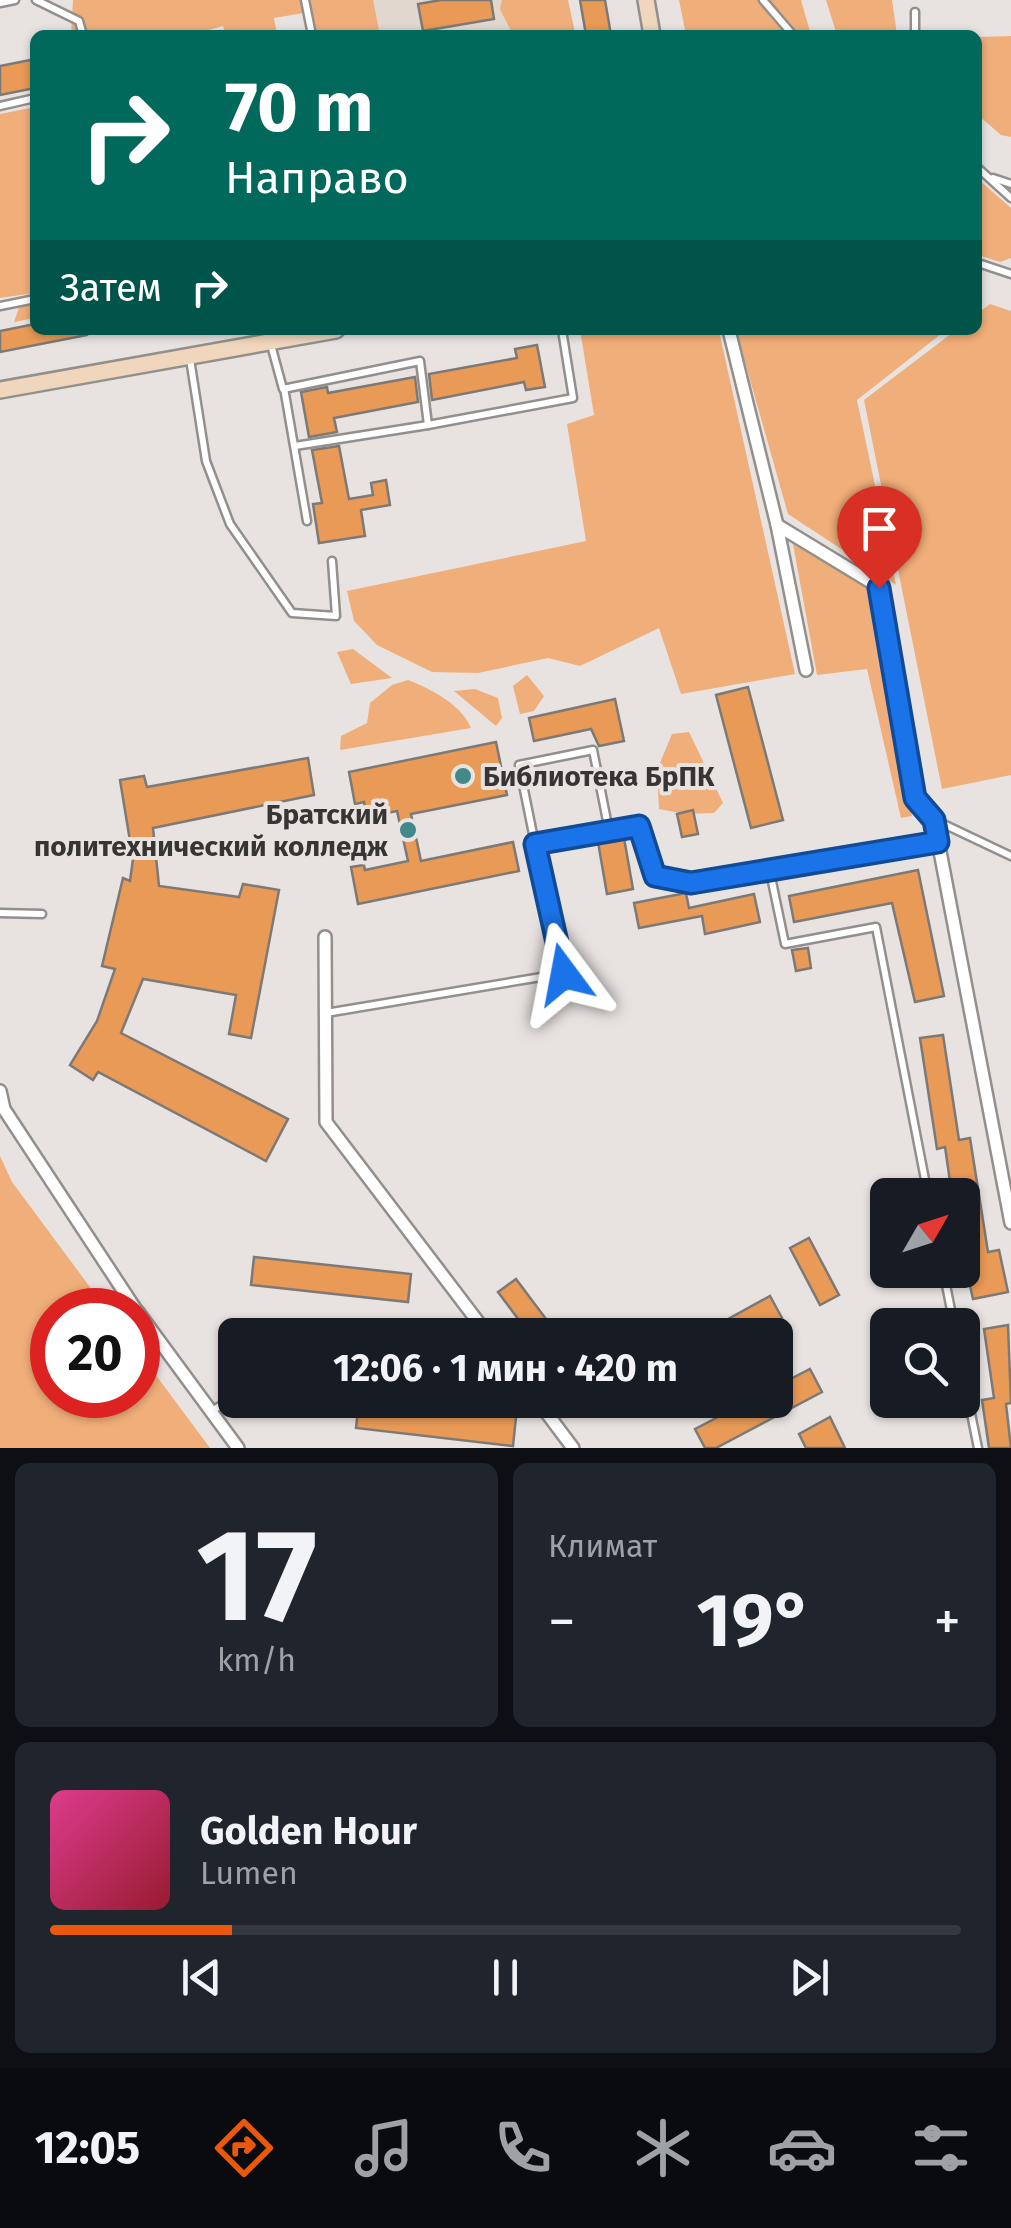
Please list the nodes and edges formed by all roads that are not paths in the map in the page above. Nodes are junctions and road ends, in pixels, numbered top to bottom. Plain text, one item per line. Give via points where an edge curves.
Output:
1 (15, 0) edge
2 (36, 0) edge
3 (305, 0) edge
4 (646, 0) edge
5 (763, 0) edge
6 (0, 2) edge
7 (915, 12) dead end
8 (81, 30) edge
9 (311, 30) edge
10 (651, 30) edge
11 (789, 30) edge
12 (915, 30) edge
13 (30, 99) edge
14 (0, 106) edge
15 (982, 172) edge
16 (987, 176) junction
17 (1011, 184) edge
18 (1011, 198) edge
19 (982, 264) edge
20 (1011, 271) edge
21 (30, 300) edge
22 (0, 306) edge
23 (563, 335) edge
24 (730, 335) edge
25 (268, 336) edge
26 (189, 356) junction
27 (284, 388) junction
28 (0, 390) edge
29 (428, 425) junction
30 (295, 446) junction
31 (307, 521) dead end
32 (777, 525) junction
33 (332, 561) dead end
34 (806, 670) dead end
35 (934, 820) junction
36 (609, 831) junction
37 (938, 842) junction
38 (535, 844) junction
39 (1011, 856) edge
40 (769, 867) junction
41 (0, 914) edge
42 (42, 914) dead end
43 (325, 937) dead end
44 (326, 1013) junction
45 (0, 1092) edge
46 (925, 1178) edge
47 (1011, 1223) edge
48 (122, 1288) edge
49 (475, 1318) edge
50 (160, 1342) edge
51 (218, 1407) edge
52 (212, 1411) junction
53 (551, 1418) edge
54 (972, 1418) edge
55 (238, 1448) edge
56 (574, 1448) edge
57 (978, 1448) edge

1 - 6 lane
2 - 8 lane via 79,21
3 - 9 lane
4 - 10 street
5 - 11 lane
7 - 12 lane
13 - 14 lane
15 - 16 lane
16 - 17 lane
16 - 18 lane
19 - 20 lane
21 - 22 lane
23 - 29 lane via 573,398
24 - 32 street
25 - 26 street
25 - 27 lane
26 - 28 street
26 - 33 lane via 206,461 224,508 292,612 336,616
27 - 29 lane via 420,361
27 - 30 lane
29 - 30 lane
30 - 31 lane
32 - 34 street
32 - 35 street via 879,588 915,798
35 - 37 street
35 - 39 lane
36 - 38 lane
36 - 38 lane via 594,750 520,765
36 - 40 lane via 639,826 655,876 691,883
37 - 40 lane
37 - 47 street
38 - 44 lane via 564,974
40 - 46 lane via 785,944 876,927
41 - 42 lane
43 - 44 street
44 - 49 street via 326,1122
45 - 48 street via 4,1109
50 - 52 street
51 - 52 lane
52 - 55 street
53 - 56 street
54 - 57 lane

